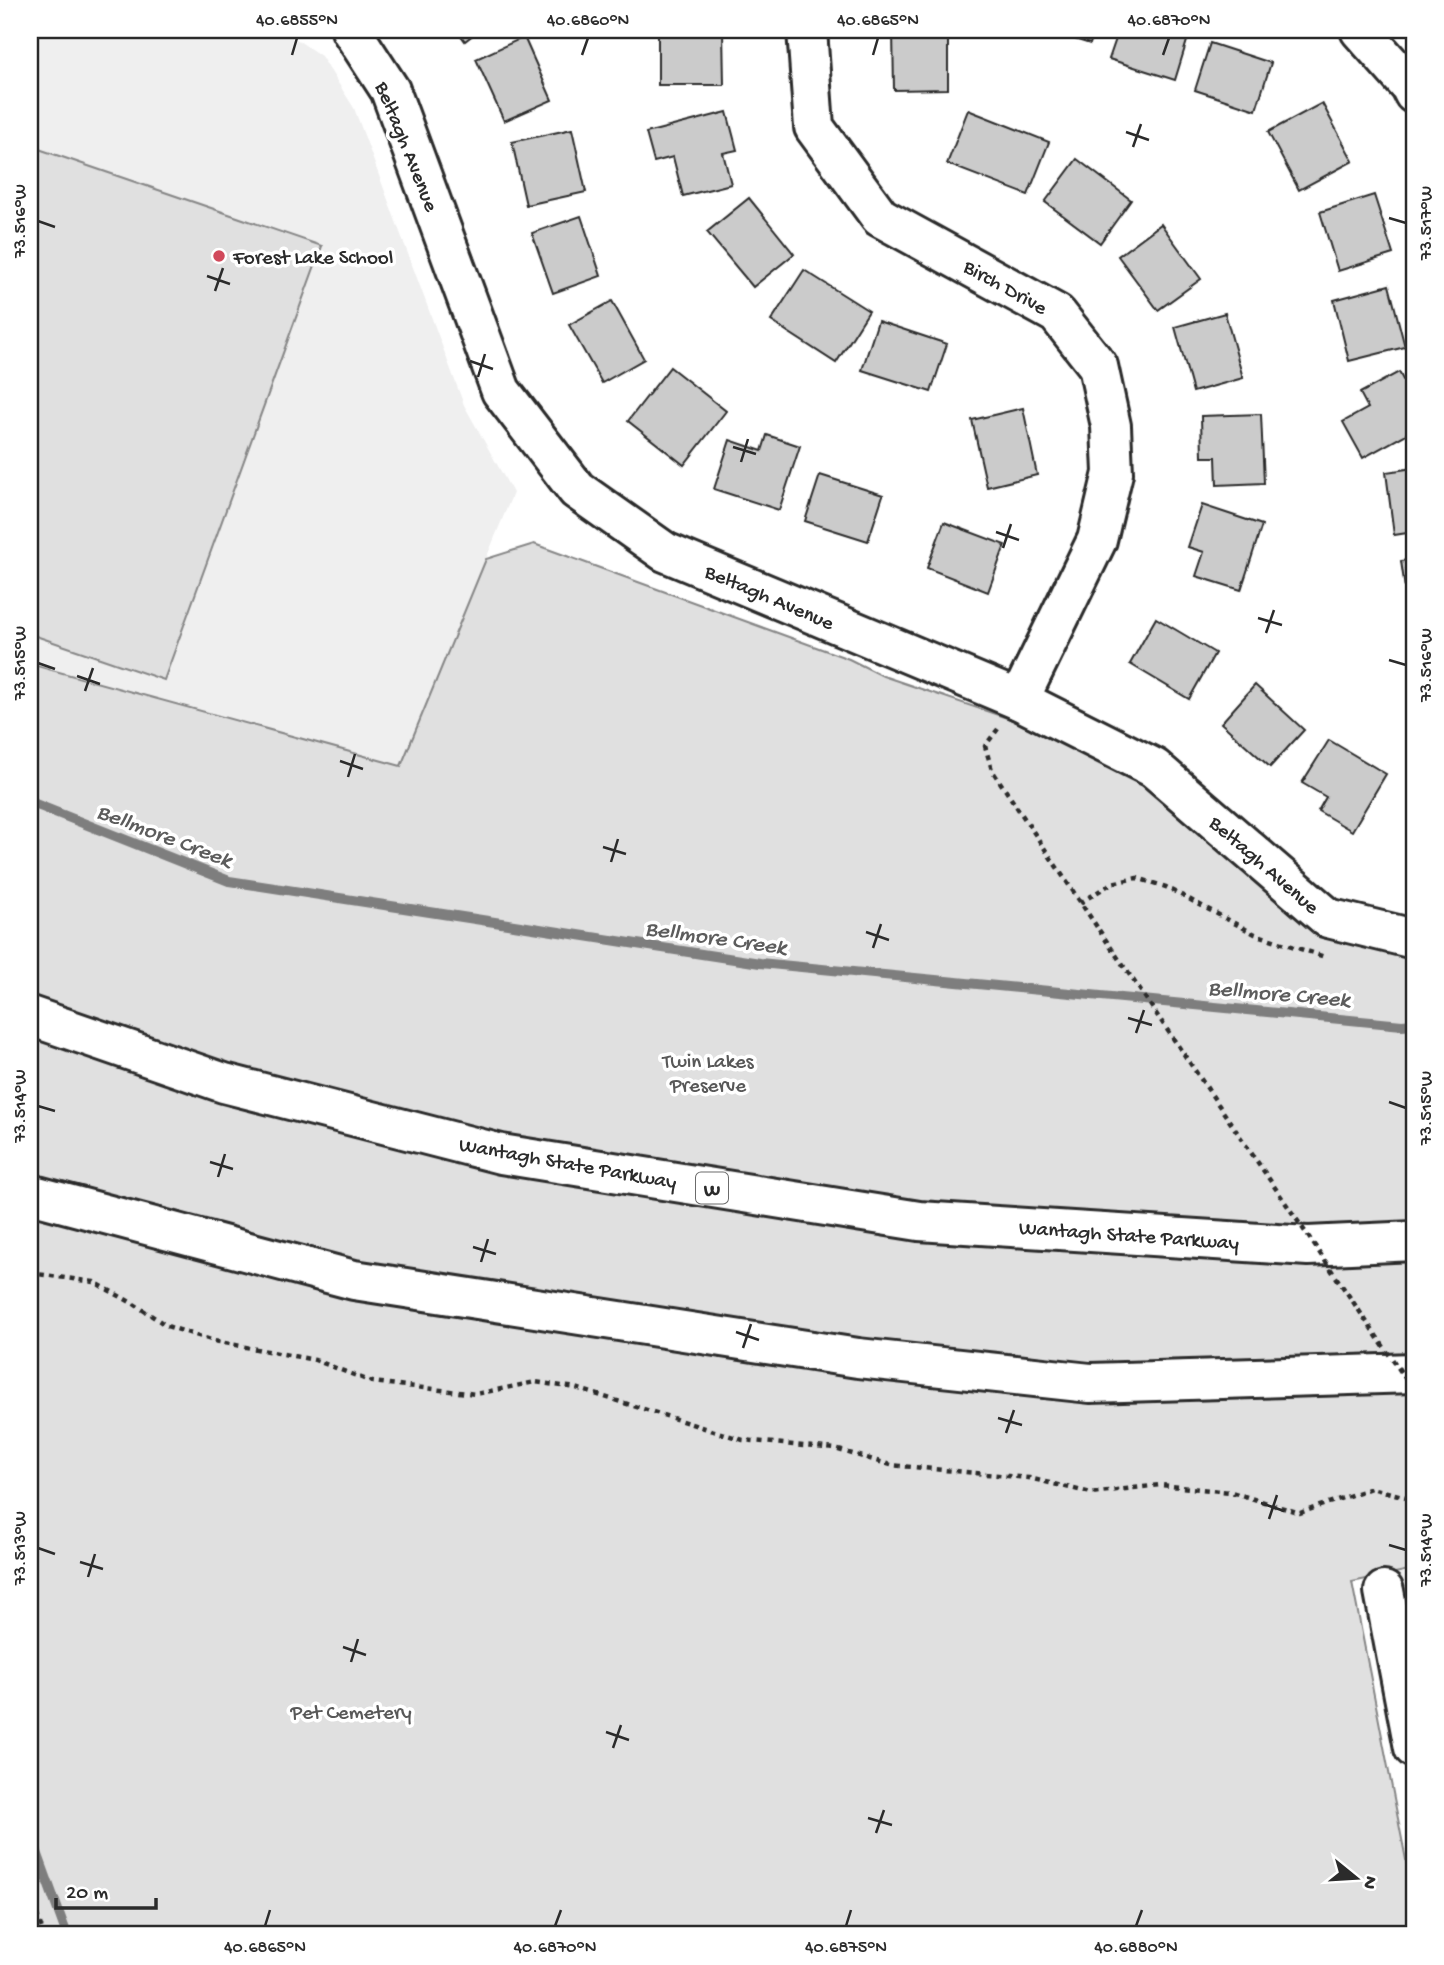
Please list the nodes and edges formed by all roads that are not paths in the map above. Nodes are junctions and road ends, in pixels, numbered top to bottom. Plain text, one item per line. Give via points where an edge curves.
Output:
1 (351, 30) edge
2 (807, 30) edge
3 (1360, 30) edge
4 (1414, 94) edge
5 (1019, 700) junction
6 (1414, 939) edge
7 (30, 1016) edge
8 (30, 1194) edge
9 (1414, 1241) edge
10 (1414, 1373) edge
11 (1384, 1591) dead end
12 (1414, 1748) edge

1 - 5 main road, Beltagh Avenue via 390,90 501,391 577,489 665,552
2 - 5 main road, Birch Drive via 814,127 880,217 1057,314 1098,366 1111,426 1110,486 1097,540
3 - 4 main road
5 - 6 main road, Beltagh Avenue via 1154,768 1328,918
7 - 9 main road, Wantagh State Parkway / W via 224,1083 501,1154 919,1221 1308,1246
8 - 10 main road via 354,1280 858,1358 1090,1383
11 - 12 main road

